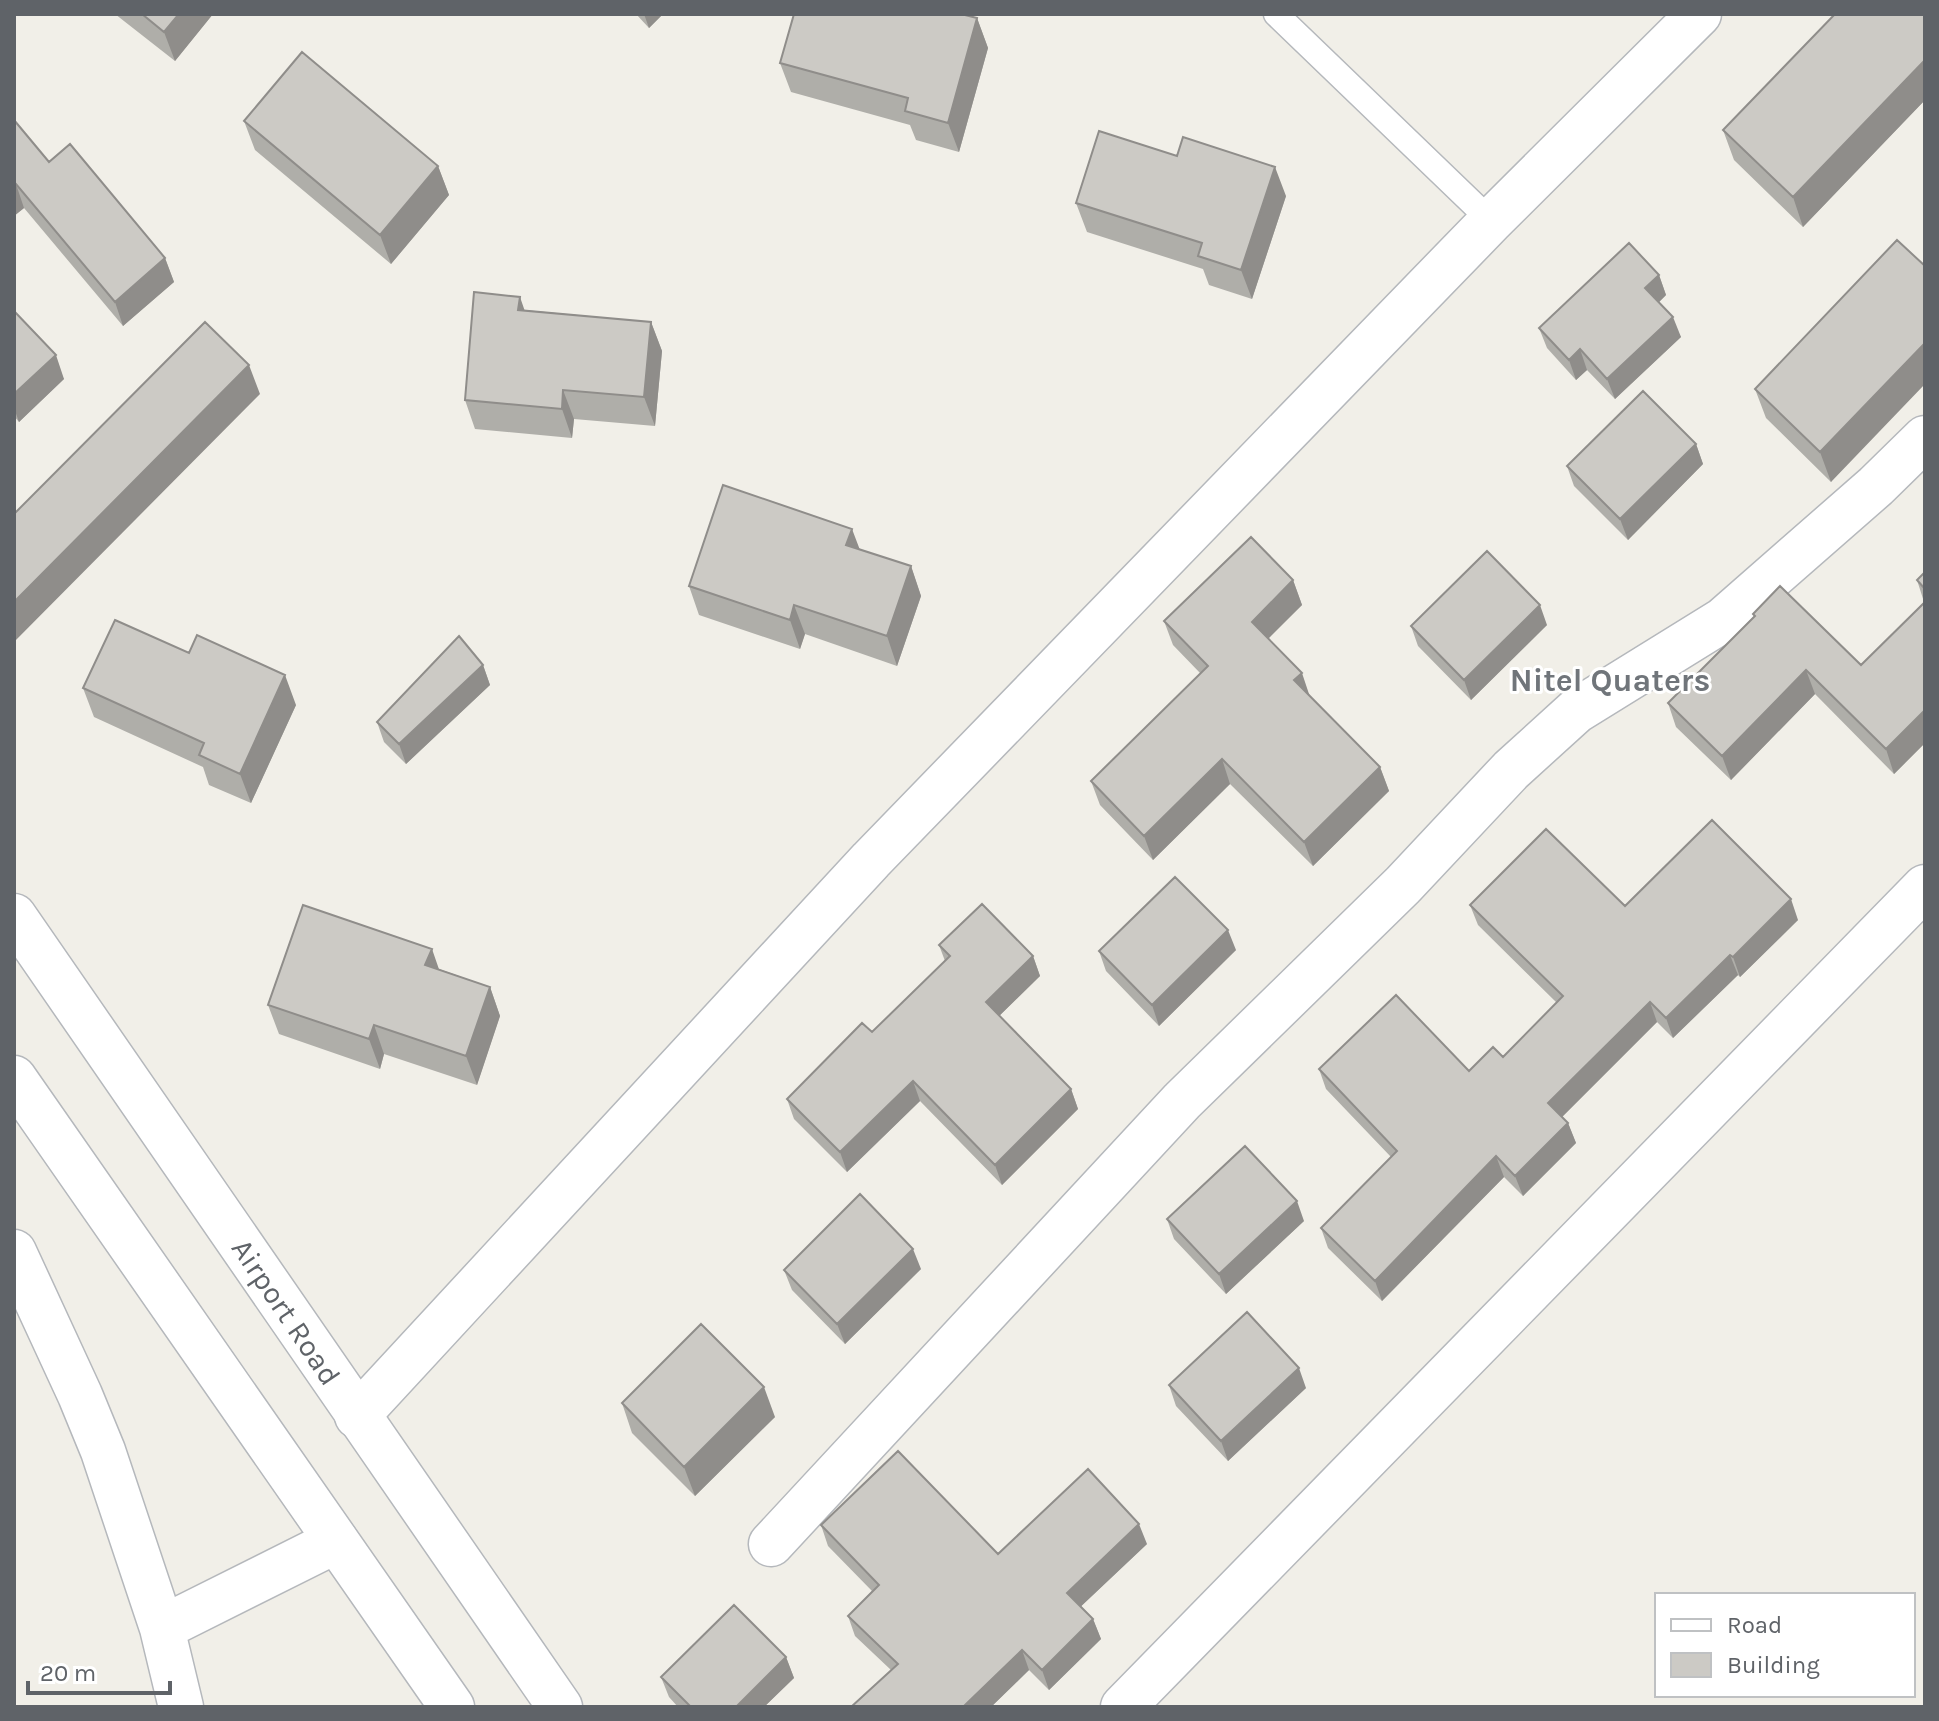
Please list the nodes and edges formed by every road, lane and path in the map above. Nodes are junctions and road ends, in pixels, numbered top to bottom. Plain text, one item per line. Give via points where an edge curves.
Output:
1 (1276, 14) edge
2 (1699, 14) edge
3 (1491, 221) junction
4 (1925, 438) edge
5 (1925, 887) edge
6 (14, 916) edge
7 (14, 1078) edge
8 (14, 1252) edge
9 (357, 1416) junction
10 (336, 1541) junction
11 (771, 1544) dead end
12 (162, 1628) junction
13 (181, 1707) edge
14 (452, 1707) edge
15 (560, 1707) edge
16 (1123, 1707) edge

1 - 3 lane
2 - 3 street
3 - 9 street via 871,860
4 - 11 street via 1723,620 1576,711 1511,770 1403,885 1182,1101
5 - 16 street
6 - 9 street, Airport Road
7 - 10 street
8 - 12 street via 103,1451
9 - 15 street, Airport Road
10 - 12 street
10 - 14 street
12 - 13 street

